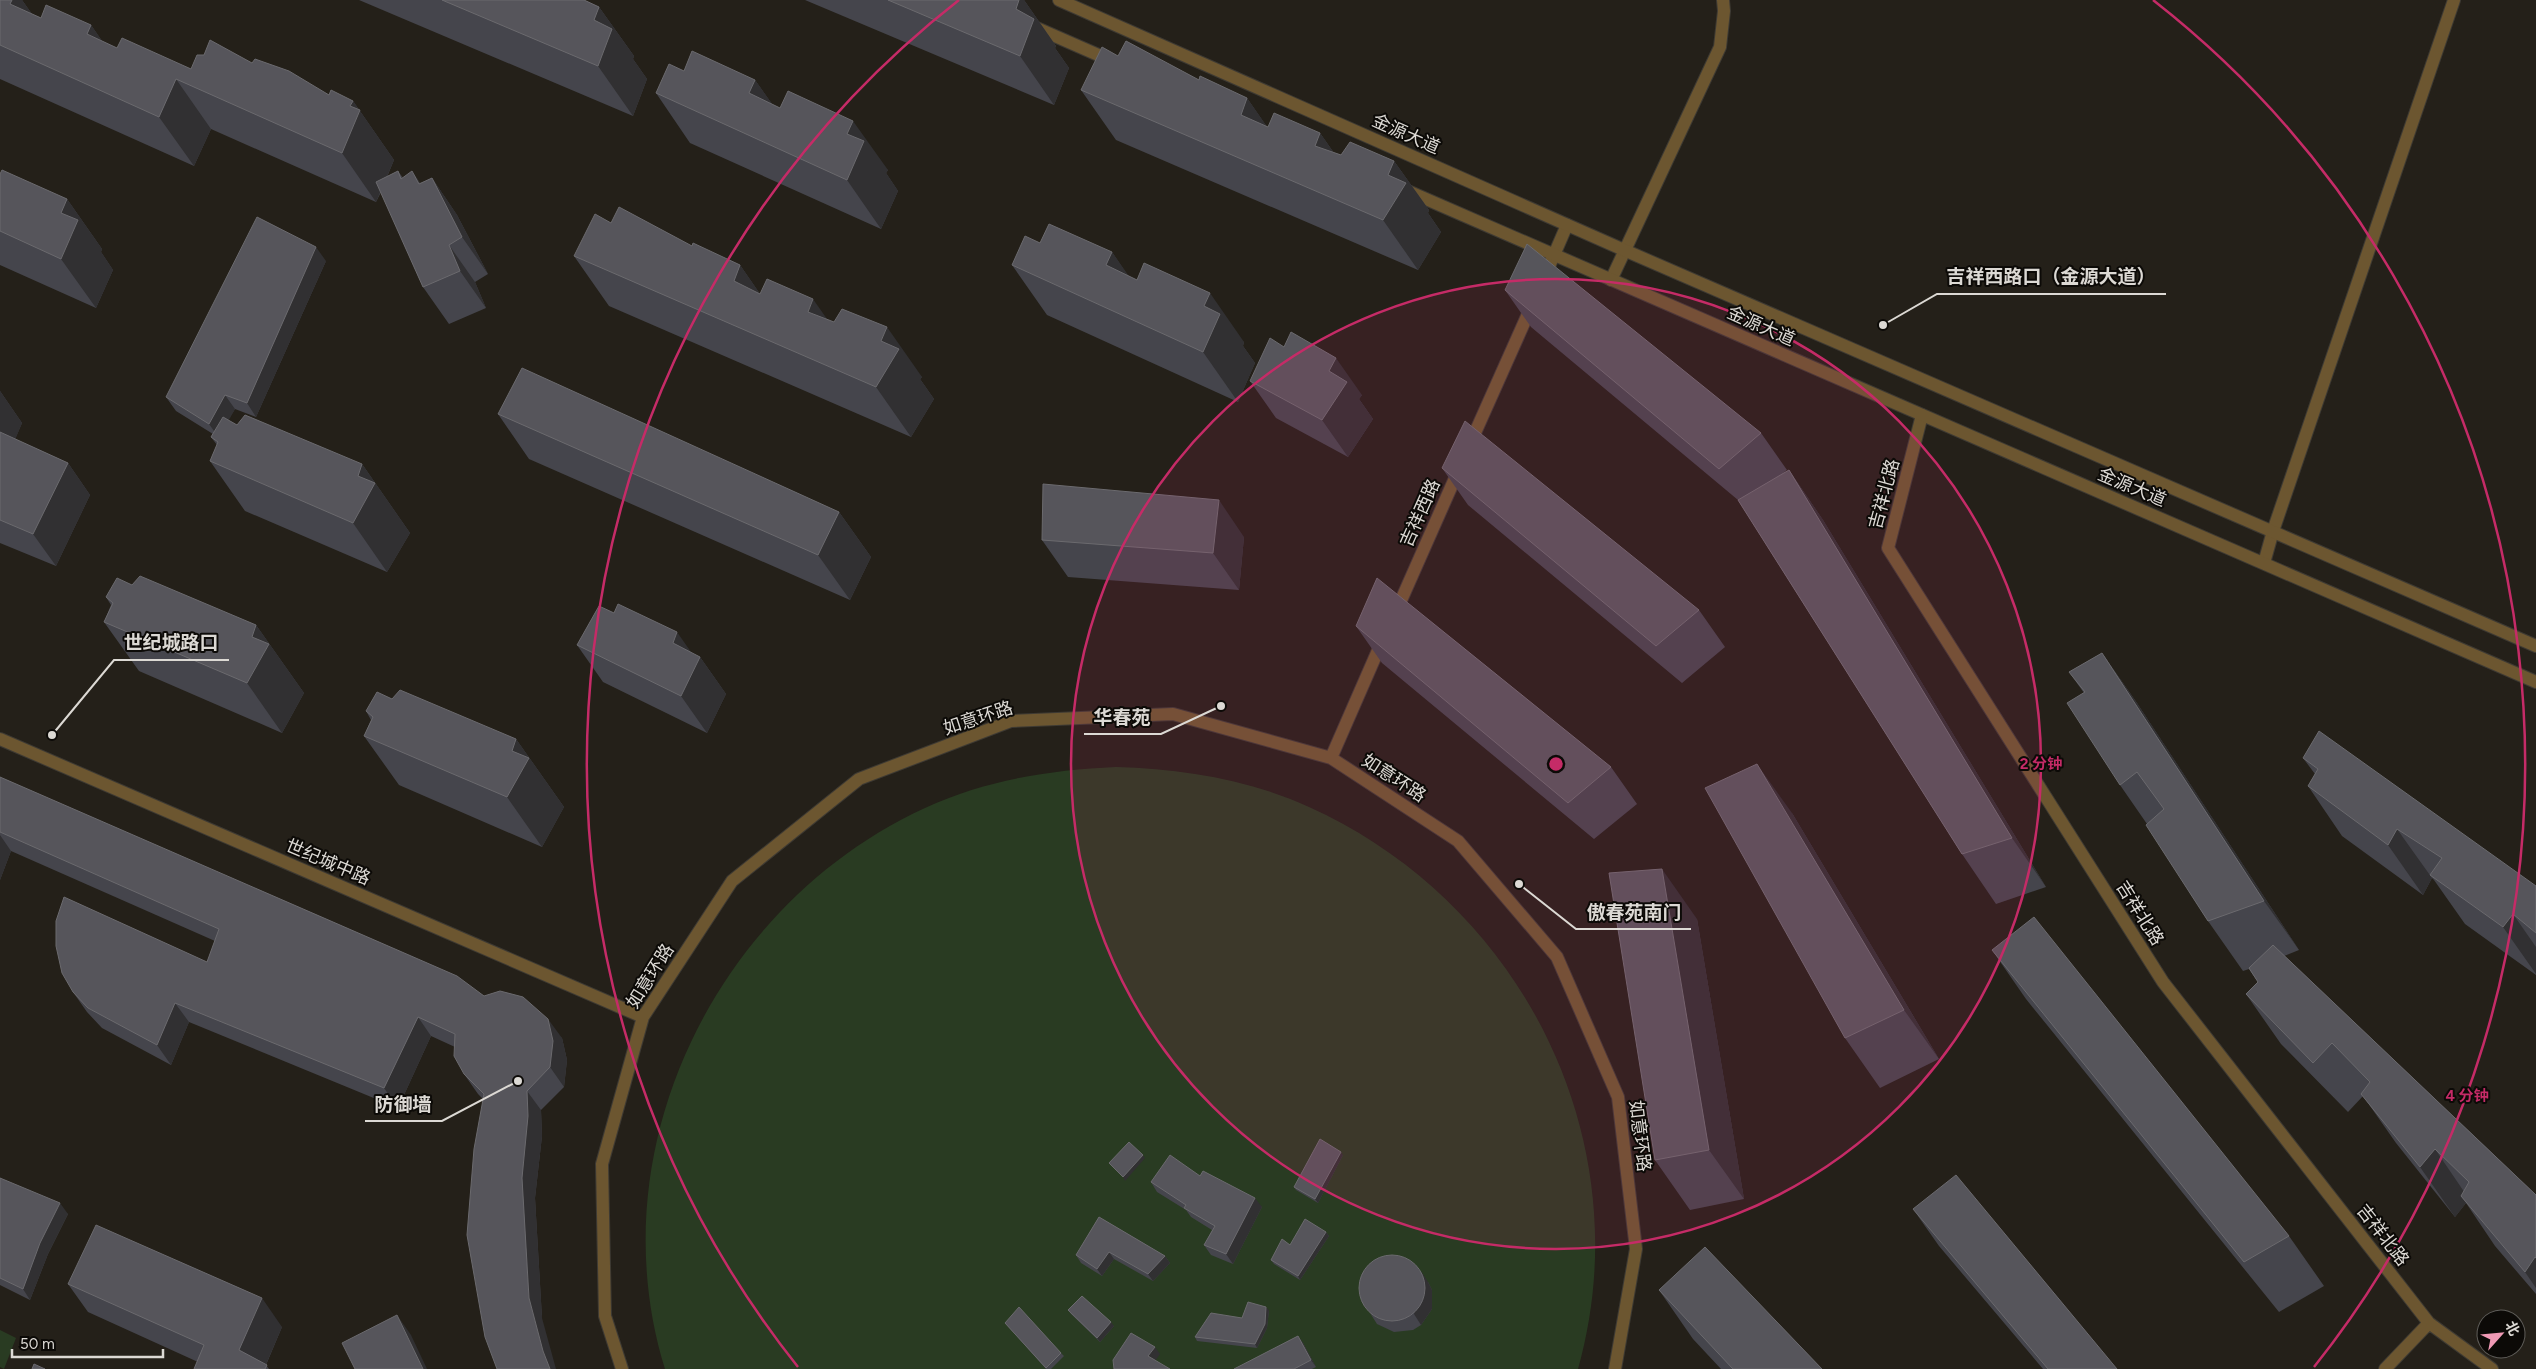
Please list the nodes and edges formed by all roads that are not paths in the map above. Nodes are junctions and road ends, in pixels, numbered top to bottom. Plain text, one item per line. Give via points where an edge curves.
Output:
1 (1059, 0) edge
2 (1723, 0) edge
3 (2454, 0) edge
4 (1018, 20) edge
5 (1127, 68) edge
6 (1390, 183) edge
7 (1567, 225) junction
8 (1624, 250) junction
9 (1554, 255) junction
10 (1611, 280) junction
11 (1922, 415) junction
12 (2273, 531) junction
13 (2264, 563) junction
14 (2536, 646) edge
15 (2536, 682) edge
16 (0, 739) edge
17 (1330, 758) junction
18 (643, 1017) junction
19 (2429, 1323) junction
20 (622, 1369) edge
21 (1615, 1369) edge
22 (2384, 1369) edge
23 (2492, 1369) edge

1 - 7 street, 金源大道
2 - 8 street via 1720,47
3 - 12 street
4 - 5 street
6 - 9 street, 金源大道
7 - 8 street, 金源大道
7 - 9 street, 吉祥西路
8 - 10 street
8 - 12 street, 金源大道
9 - 10 street, 金源大道
9 - 17 street, 吉祥西路
10 - 11 street, 金源大道
11 - 13 street, 金源大道
11 - 19 street, 吉祥北路 via 1888,548 2163,982
12 - 13 street
12 - 14 street, 金源大道
13 - 15 street, 金源大道
16 - 18 street, 世纪城中路
17 - 18 street, 如意环路 via 1173,714 1011,721 858,779 732,881
17 - 21 street, 如意环路 via 1458,841 1557,957 1618,1097 1636,1249
18 - 20 street, 如意环路 via 602,1164 605,1316
19 - 22 street
19 - 23 street, 吉祥北路

